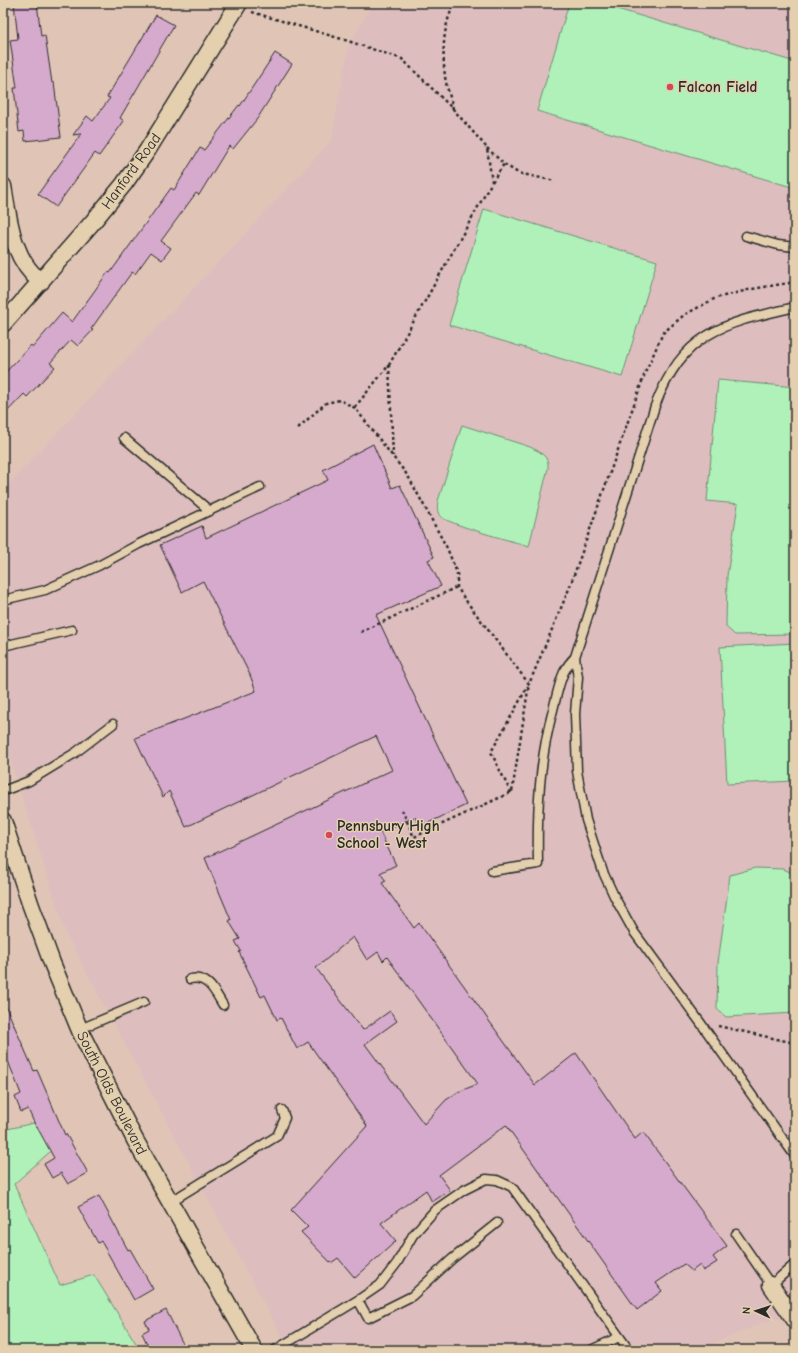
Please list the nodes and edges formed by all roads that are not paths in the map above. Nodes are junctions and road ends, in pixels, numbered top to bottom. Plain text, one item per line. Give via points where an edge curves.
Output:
1 (235, 5) edge
2 (3, 186) edge
3 (746, 236) dead end
4 (795, 247) edge
5 (41, 282) junction
6 (795, 307) edge
7 (3, 324) edge
8 (124, 438) dead end
9 (260, 487) dead end
10 (210, 511) junction
11 (3, 600) edge
12 (72, 630) dead end
13 (3, 646) edge
14 (575, 656) junction
15 (113, 724) dead end
16 (3, 791) edge
17 (3, 821) edge
18 (492, 871) dead end
19 (190, 979) dead end
20 (144, 1002) dead end
21 (223, 1005) dead end
22 (80, 1029) junction
23 (282, 1110) dead end
24 (795, 1156) edge
25 (170, 1202) junction
26 (497, 1223) dead end
27 (736, 1234) dead end
28 (795, 1264) edge
29 (771, 1286) junction
30 (358, 1300) junction
31 (795, 1320) edge
32 (619, 1337) junction
33 (254, 1350) edge
34 (275, 1350) edge
35 (592, 1350) edge
36 (629, 1350) edge

1 - 5 street, Hanford Road via 147,151 124,184
2 - 5 street via 10,230 28,268
3 - 4 lane
5 - 7 street, Hanford Road
6 - 14 lane via 745,319 716,330 686,352 672,371 655,406
8 - 10 lane
9 - 10 lane
10 - 11 lane via 46,590
12 - 13 lane
14 - 18 lane via 564,672 545,744 539,787 538,864
14 - 24 lane via 578,677 575,714 577,771 586,820 596,853 615,898 634,932
15 - 16 lane via 75,753 29,781
17 - 22 street, South Olds Boulevard via 52,963
19 - 21 lane via 197,977 204,980
20 - 22 lane
22 - 25 street, South Olds Boulevard via 135,1140
23 - 25 lane via 285,1118 277,1136
25 - 33 street, South Olds Boulevard
26 - 30 lane via 452,1259 412,1296 368,1318
27 - 29 lane
28 - 29 lane
29 - 31 street
30 - 32 lane via 380,1285 397,1263 413,1235 435,1210 464,1190 486,1179 497,1180 512,1187
30 - 34 lane
32 - 35 lane
32 - 36 lane

